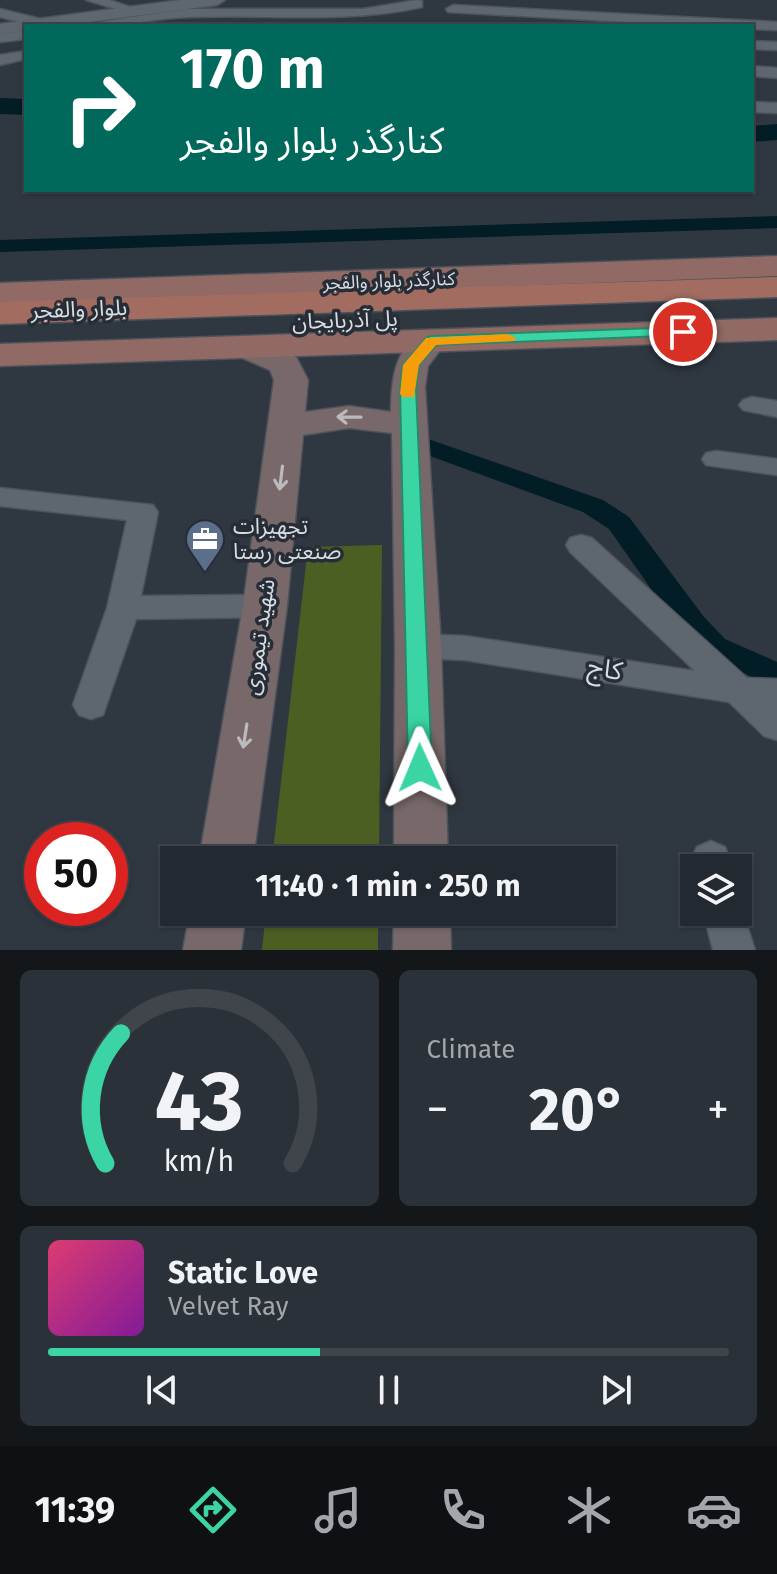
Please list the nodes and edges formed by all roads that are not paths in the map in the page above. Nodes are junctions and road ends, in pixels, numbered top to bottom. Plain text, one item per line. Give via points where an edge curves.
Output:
1 (83, 0) edge
2 (217, 0) edge
3 (281, 0) edge
4 (341, 0) edge
5 (474, 0) edge
6 (654, 3) dead end
7 (417, 4) dead end
8 (453, 9) junction
9 (187, 13) junction
10 (0, 14) edge
11 (89, 17) edge
12 (363, 20) edge
13 (40, 23) junction
14 (656, 23) edge
15 (33, 24) edge
16 (448, 24) edge
17 (696, 24) edge
18 (24, 25) edge
19 (754, 25) edge
20 (777, 26) edge
21 (0, 29) edge
22 (24, 35) edge
23 (0, 38) edge
24 (754, 45) edge
25 (777, 46) edge
26 (24, 55) edge
27 (0, 60) edge
28 (754, 71) edge
29 (777, 73) edge
30 (754, 107) edge
31 (777, 108) edge
32 (777, 253) edge
33 (777, 266) edge
34 (777, 287) edge
35 (3, 298) edge
36 (147, 307) junction
37 (777, 307) edge
38 (777, 329) edge
39 (0, 332) edge
40 (431, 341) junction
41 (242, 346) junction
42 (0, 355) edge
43 (411, 427) junction
44 (287, 428) junction
45 (716, 459) dead end
46 (777, 467) edge
47 (0, 497) edge
48 (581, 545) dead end
49 (265, 606) junction
50 (123, 608) junction
51 (418, 646) junction
52 (742, 691) junction
53 (777, 692) edge
54 (91, 705) dead end
55 (777, 726) edge
56 (228, 846) edge
57 (421, 846) edge
58 (216, 926) edge
59 (422, 926) edge
60 (728, 926) edge
61 (212, 950) edge
62 (422, 950) edge
63 (734, 950) edge

1 - 11 street
2 - 11 street
3 - 9 street
4 - 12 street
5 - 8 street
6 - 14 street
7 - 12 street
8 - 14 street
8 - 16 street
9 - 11 street
9 - 12 street
10 - 13 street
11 - 13 street
13 - 15 street
14 - 17 street
18 - 21 street
19 - 20 street
22 - 23 street
24 - 25 street
26 - 27 street
28 - 29 street
30 - 31 street
32 - 36 main road via 201,273
33 - 36 main road, کنارگذر بلوار والفجر
34 - 36 highway, پل آذربایجان
35 - 36 highway, بلوار والفجر
36 - 37 highway, پل آذربایجان
36 - 39 highway, بلوار والفجر
38 - 40 main road
40 - 41 main road
40 - 43 main road via 411,365
41 - 42 main road
41 - 44 main road, شهید تیموری via 284,364 291,380
43 -> 44 main road via 372,417 328,416
43 - 51 main road
44 -> 49 main road, شهید تیموری
45 - 46 street
47 - 50 street via 143,512
48 - 52 street
49 - 50 street
49 -> 56 main road, شهید تیموری
50 - 54 street
51 - 52 street, کاج via 465,648
51 - 57 main road
52 - 53 street, کاج
52 - 55 street
58 - 61 main road
59 - 62 main road
60 - 63 street

